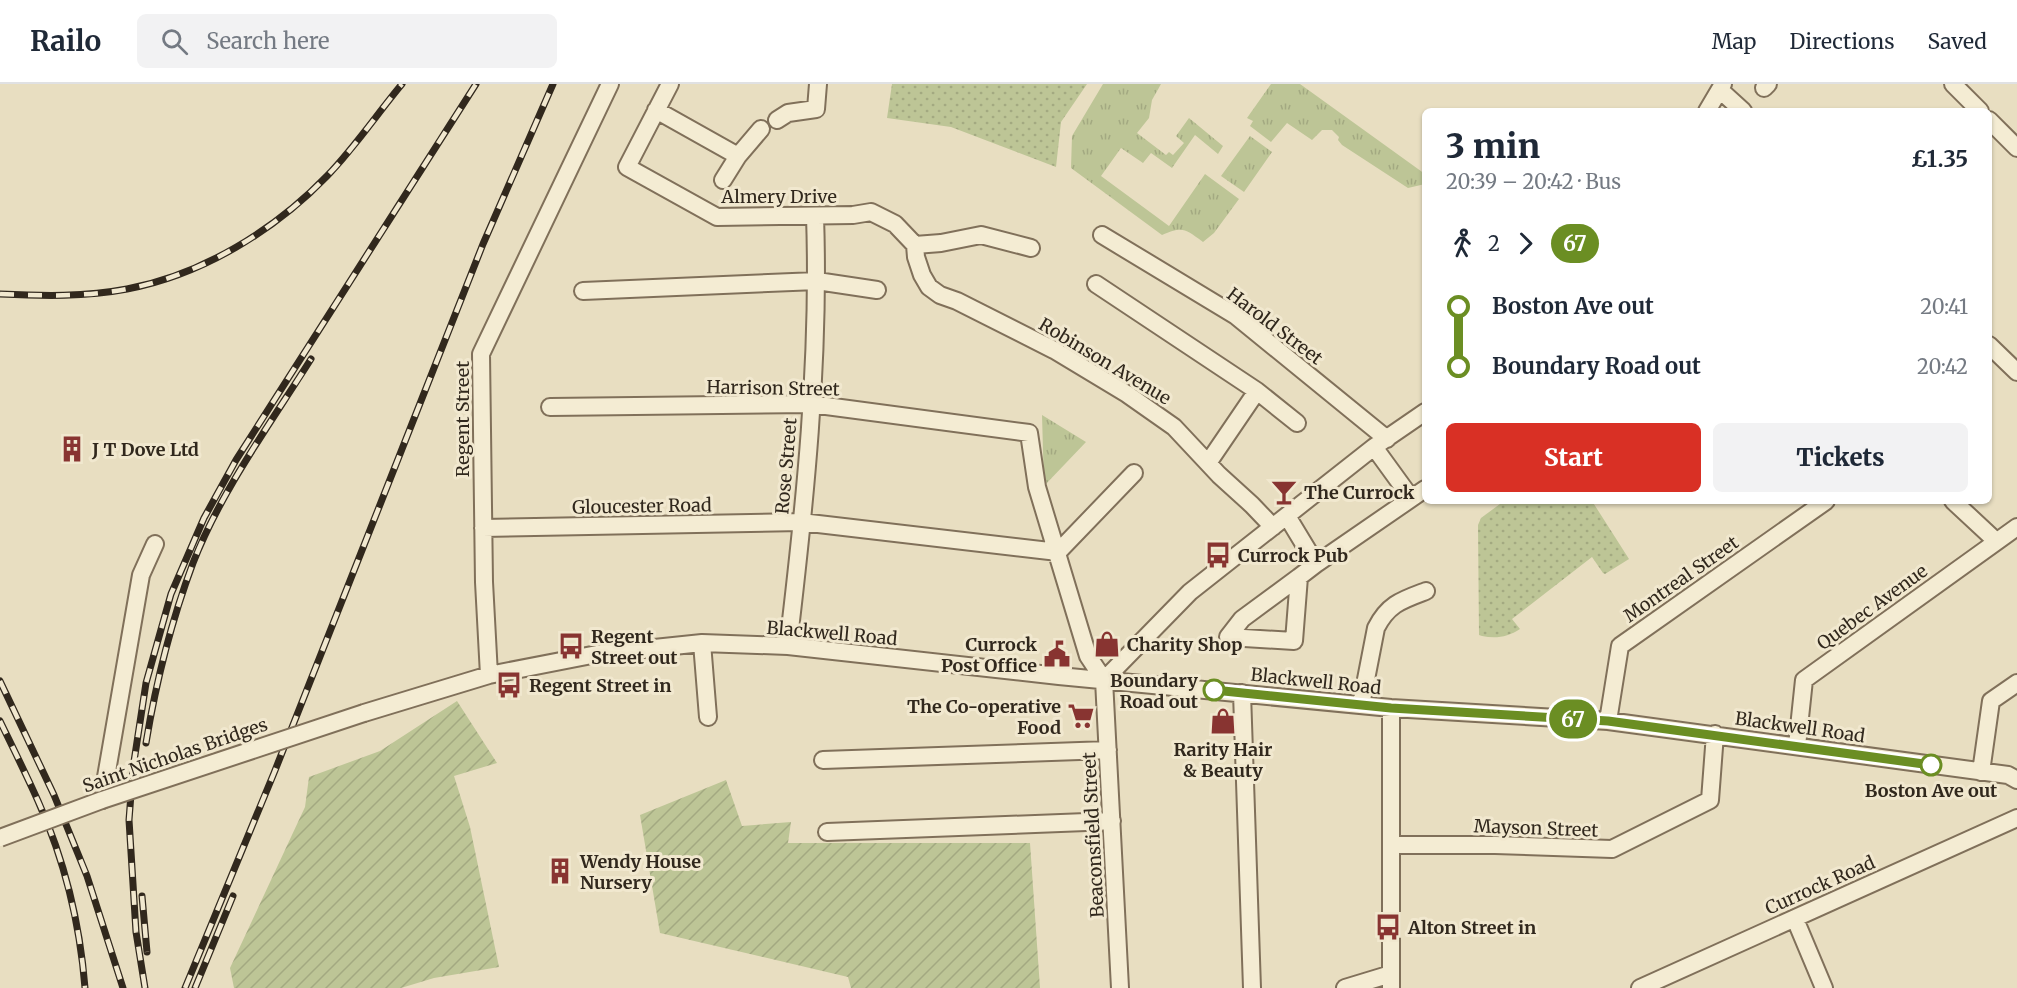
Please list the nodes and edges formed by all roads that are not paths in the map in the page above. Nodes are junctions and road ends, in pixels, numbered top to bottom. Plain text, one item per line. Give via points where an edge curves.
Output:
1 (610, 84) edge
2 (670, 84) edge
3 (818, 84) edge
4 (1953, 84) edge
5 (1722, 87) edge
6 (1709, 108) edge
7 (1740, 108) edge
8 (1977, 108) edge
9 (656, 111) junction
10 (777, 120) dead end
11 (1992, 123) edge
12 (761, 129) dead end
13 (2017, 148) edge
14 (738, 156) junction
15 (723, 180) dead end
16 (815, 216) junction
17 (1102, 235) dead end
18 (915, 245) junction
19 (1031, 248) dead end
20 (817, 280) junction
21 (1096, 284) dead end
22 (877, 290) dead end
23 (583, 291) dead end
24 (1992, 348) edge
25 (2017, 372) edge
26 (1257, 391) junction
27 (811, 404) junction
28 (550, 407) dead end
29 (1422, 414) edge
30 (1297, 423) dead end
31 (1381, 443) junction
32 (1208, 463) junction
33 (1134, 473) dead end
34 (1418, 494) edge
35 (1822, 504) edge
36 (1956, 504) edge
37 (1287, 516) junction
38 (801, 522) junction
39 (2017, 527) edge
40 (483, 528) junction
41 (1273, 528) junction
42 (1996, 541) junction
43 (155, 544) dead end
44 (1058, 552) junction
45 (1316, 564) junction
46 (1299, 577) junction
47 (1426, 591) dead end
48 (702, 643) junction
49 (788, 646) junction
50 (489, 675) junction
51 (1104, 680) junction
52 (2017, 683) edge
53 (1242, 693) junction
54 (1360, 705) junction
55 (1391, 708) junction
56 (364, 713) joint
57 (708, 717) dead end
58 (1608, 721) junction
59 (1715, 734) junction
60 (1797, 746) junction
61 (1108, 750) junction
62 (823, 760) dead end
63 (1981, 772) junction
64 (2017, 780) edge
65 (102, 800) junction
66 (2017, 818) edge
67 (1112, 821) junction
68 (827, 832) dead end
69 (0, 838) edge
70 (1391, 845) junction
71 (1795, 919) junction
72 (1390, 981) edge
73 (1120, 988) edge
74 (1252, 988) edge
75 (1345, 988) edge
76 (1640, 988) edge
77 (1824, 988) edge

1 - 40 street, Regent Street via 481,354
2 - 9 street, Almery Drive
3 - 10 street via 816,109 788,112
4 - 8 street
5 - 6 street
5 - 7 street
9 - 14 street
9 - 16 street, Almery Drive via 627,167 717,217
11 - 13 street
12 - 14 street
14 - 15 street
16 - 18 street, Almery Drive via 871,212 895,224
16 - 20 street, Rose Street
17 - 31 street, Harold Street via 1236,316
18 - 19 street via 981,235
18 - 32 street, Robinson Avenue via 929,287 1054,350 1127,393 1174,427
20 - 22 street
20 - 23 street
20 - 27 street, Rose Street
21 - 26 street
24 - 25 street
26 - 30 street
26 - 32 street
27 - 28 street, Harrison Street
27 - 38 street, Rose Street
27 - 44 street, Harrison Street via 1029,432 1037,487
29 - 31 street
31 - 34 street, Harold Street
31 - 37 street
32 - 41 street, Robinson Avenue
33 - 44 street
34 - 45 street
35 - 58 street, Montreal Street via 1620,646
36 - 42 street
37 - 41 street
37 - 45 street
38 - 40 street, Gloucester Road
38 - 44 street, Gloucester Road
38 - 49 street, Rose Street
39 - 42 street, Quebec Avenue
40 - 50 street, Regent Street
41 - 51 street via 1190,592
42 - 60 street, Quebec Avenue via 1804,680
43 - 65 street via 141,575
44 - 51 street via 1089,656
45 - 46 street
46 - 46 street via 1294,641 1228,637 1242,619
47 - 54 street via 1390,607 1381,618
48 - 49 street, Blackwell Road
48 - 50 street, Blackwell Road via 597,654
48 - 57 street
49 - 51 street, Blackwell Road
50 - 56 street, Blackwell Road
51 - 53 street, Blackwell Road
51 - 61 street, Beaconsfield Street
52 - 63 street via 1990,701
53 - 54 street, Blackwell Road
53 - 74 street
54 - 55 street, Blackwell Road
55 - 58 street, Blackwell Road
55 - 70 street
56 - 65 street, Saint Nicholas Bridges, bridge
58 - 59 street, Blackwell Road
59 - 60 street, Blackwell Road
59 - 70 street, Mayson Street via 1710,800 1612,849
60 - 63 street, Blackwell Road
61 - 62 street
61 - 67 street, Beaconsfield Street
63 - 64 street, Blackwell Road via 2007,774
65 - 69 street, Saint Nicholas Bridges, bridge
66 - 71 street, Currock Road
67 - 68 street
67 - 73 street, Beaconsfield Street
70 - 72 street
71 - 76 street, Currock Road
71 - 77 street
72 - 75 street

